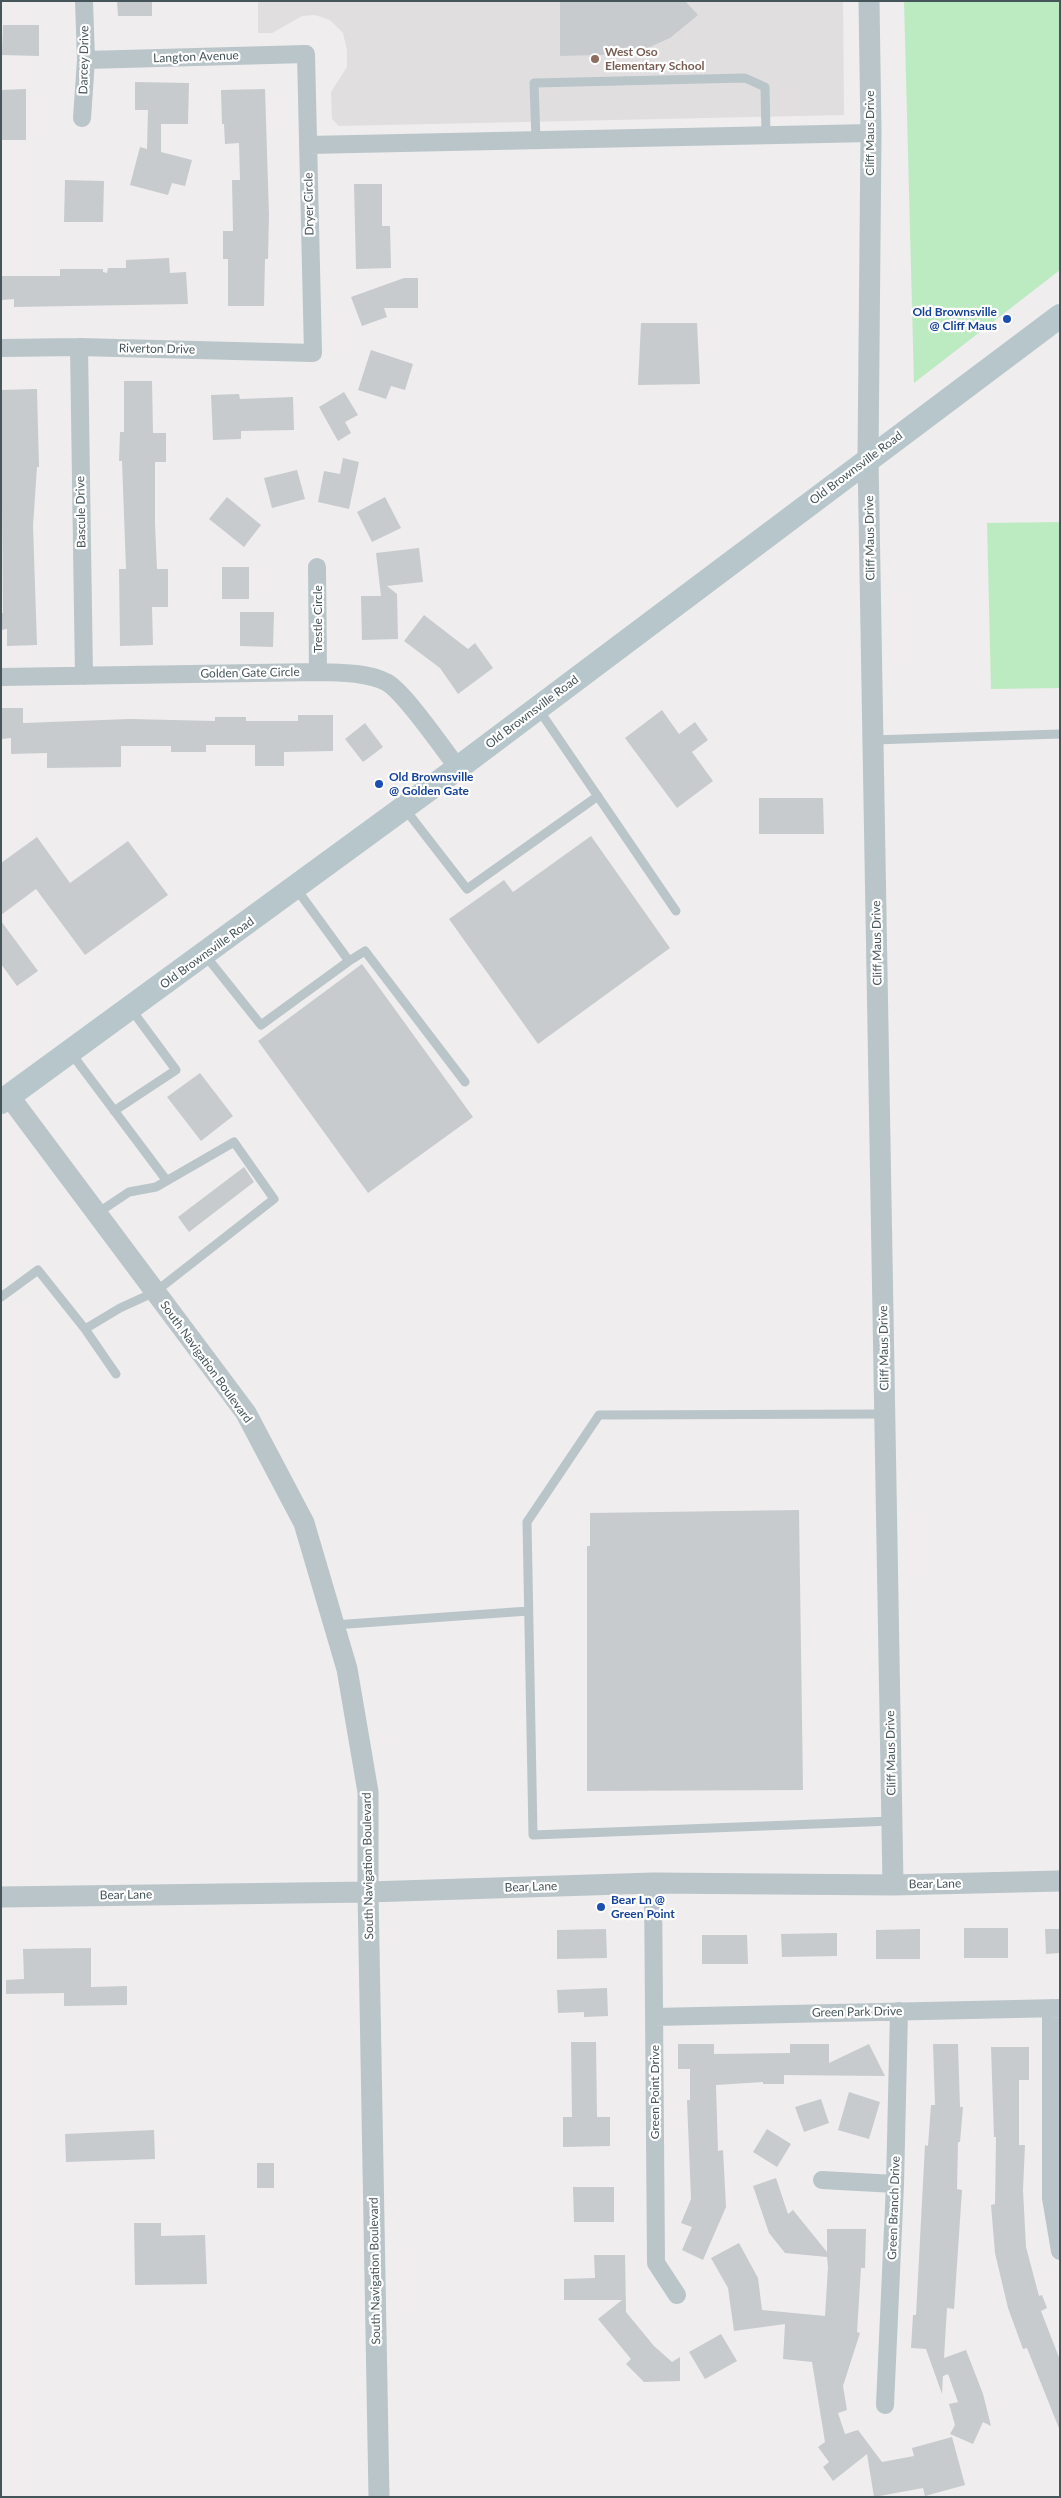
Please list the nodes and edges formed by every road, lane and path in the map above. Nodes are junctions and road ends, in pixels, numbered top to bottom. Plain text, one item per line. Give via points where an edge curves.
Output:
1 (84, 1) edge
2 (869, 1) edge
3 (306, 54) joint
4 (86, 60) junction
5 (82, 118) dead end
6 (871, 133) junction
7 (766, 135) junction
8 (536, 140) junction
9 (308, 144) junction
10 (1060, 316) edge
11 (79, 347) junction
12 (1, 348) edge
13 (313, 353) joint
14 (868, 458) junction
15 (317, 567) dead end
16 (318, 672) junction
17 (84, 676) junction
18 (1, 677) edge
19 (538, 707) junction
20 (1060, 734) edge
21 (873, 740) junction
22 (458, 768) junction
23 (598, 796) junction
24 (404, 807) junction
25 (295, 887) junction
26 (676, 911) dead end
27 (205, 954) junction
28 (349, 962) junction
29 (131, 1008) junction
30 (70, 1050) junction
31 (465, 1082) dead end
32 (4, 1094) edge
33 (114, 1111) junction
34 (167, 1181) junction
35 (96, 1214) junction
36 (155, 1292) junction
37 (1, 1297) edge
38 (85, 1329) junction
39 (116, 1374) dead end
40 (885, 1414) junction
41 (528, 1611) junction
42 (334, 1625) junction
43 (892, 1821) junction
44 (1060, 1881) edge
45 (653, 1883) junction
46 (893, 1885) junction
47 (368, 1892) junction
48 (1, 1897) edge
49 (1055, 2008) edge
50 (899, 2011) junction
51 (654, 2017) junction
52 (822, 2180) dead end
53 (895, 2184) junction
54 (1060, 2251) edge
55 (678, 2295) dead end
56 (885, 2405) dead end
57 (380, 2497) edge

1 - 4 street, Darcey Drive
2 - 6 street, Cliff Maus Drive
3 - 4 street, Langton Avenue
3 - 9 street, Dryer Circle
4 - 5 street, Darcey Drive
6 - 7 street
6 - 14 street, Cliff Maus Drive
7 - 8 street
7 - 8 lane via 765,87 745,78 736,78 534,83
8 - 9 street
9 - 13 street, Dryer Circle
10 - 14 main road, Old Brownsville Road
11 - 12 street, Riverton Drive
11 - 13 street, Riverton Drive
11 - 17 street, Bascule Drive
14 - 19 main road, Old Brownsville Road
14 - 21 street, Cliff Maus Drive
15 - 16 street, Trestle Circle
16 - 17 street, Golden Gate Circle
16 - 22 street, Golden Gate Circle via 367,675 388,682
17 - 18 street, Golden Gate Circle
19 - 22 main road, Old Brownsville Road
19 - 23 lane
20 - 21 lane
21 - 40 street, Cliff Maus Drive
22 - 24 main road, Old Brownsville Road
23 - 24 lane via 467,889
23 - 26 lane
24 - 25 main road, Old Brownsville Road
25 - 27 main road, Old Brownsville Road
25 - 28 lane
27 - 28 lane via 261,1025
27 - 29 main road, Old Brownsville Road
28 - 31 lane via 365,951
29 - 30 main road, Old Brownsville Road
29 - 33 lane via 176,1070
30 - 32 main road, Old Brownsville Road
30 - 33 lane
32 - 35 street, South Navigation Boulevard
33 - 34 lane
34 - 35 lane via 156,1187 129,1192
34 - 36 lane via 234,1142 274,1199
35 - 36 street, South Navigation Boulevard
36 - 38 lane
36 - 42 street, South Navigation Boulevard via 246,1413 304,1523
37 - 38 lane via 38,1270
38 - 39 lane
40 - 41 lane via 599,1415 527,1522
40 - 43 street, Cliff Maus Drive
41 - 42 lane
41 - 43 lane via 533,1835
42 - 47 street, South Navigation Boulevard via 347,1670 368,1792
43 - 46 street, Cliff Maus Drive
44 - 46 street, Bear Lane
45 - 46 street, Bear Lane
45 - 47 street, Bear Lane
45 - 51 street, Green Point Drive
47 - 48 street, Bear Lane
47 - 57 street, South Navigation Boulevard
49 - 50 street, Green Park Drive
49 - 54 street via 1051,2198
50 - 51 street, Green Park Drive
50 - 53 street, Green Branch Drive
51 - 55 street, Green Point Drive via 656,2263
52 - 53 street
53 - 56 street, Green Branch Drive

